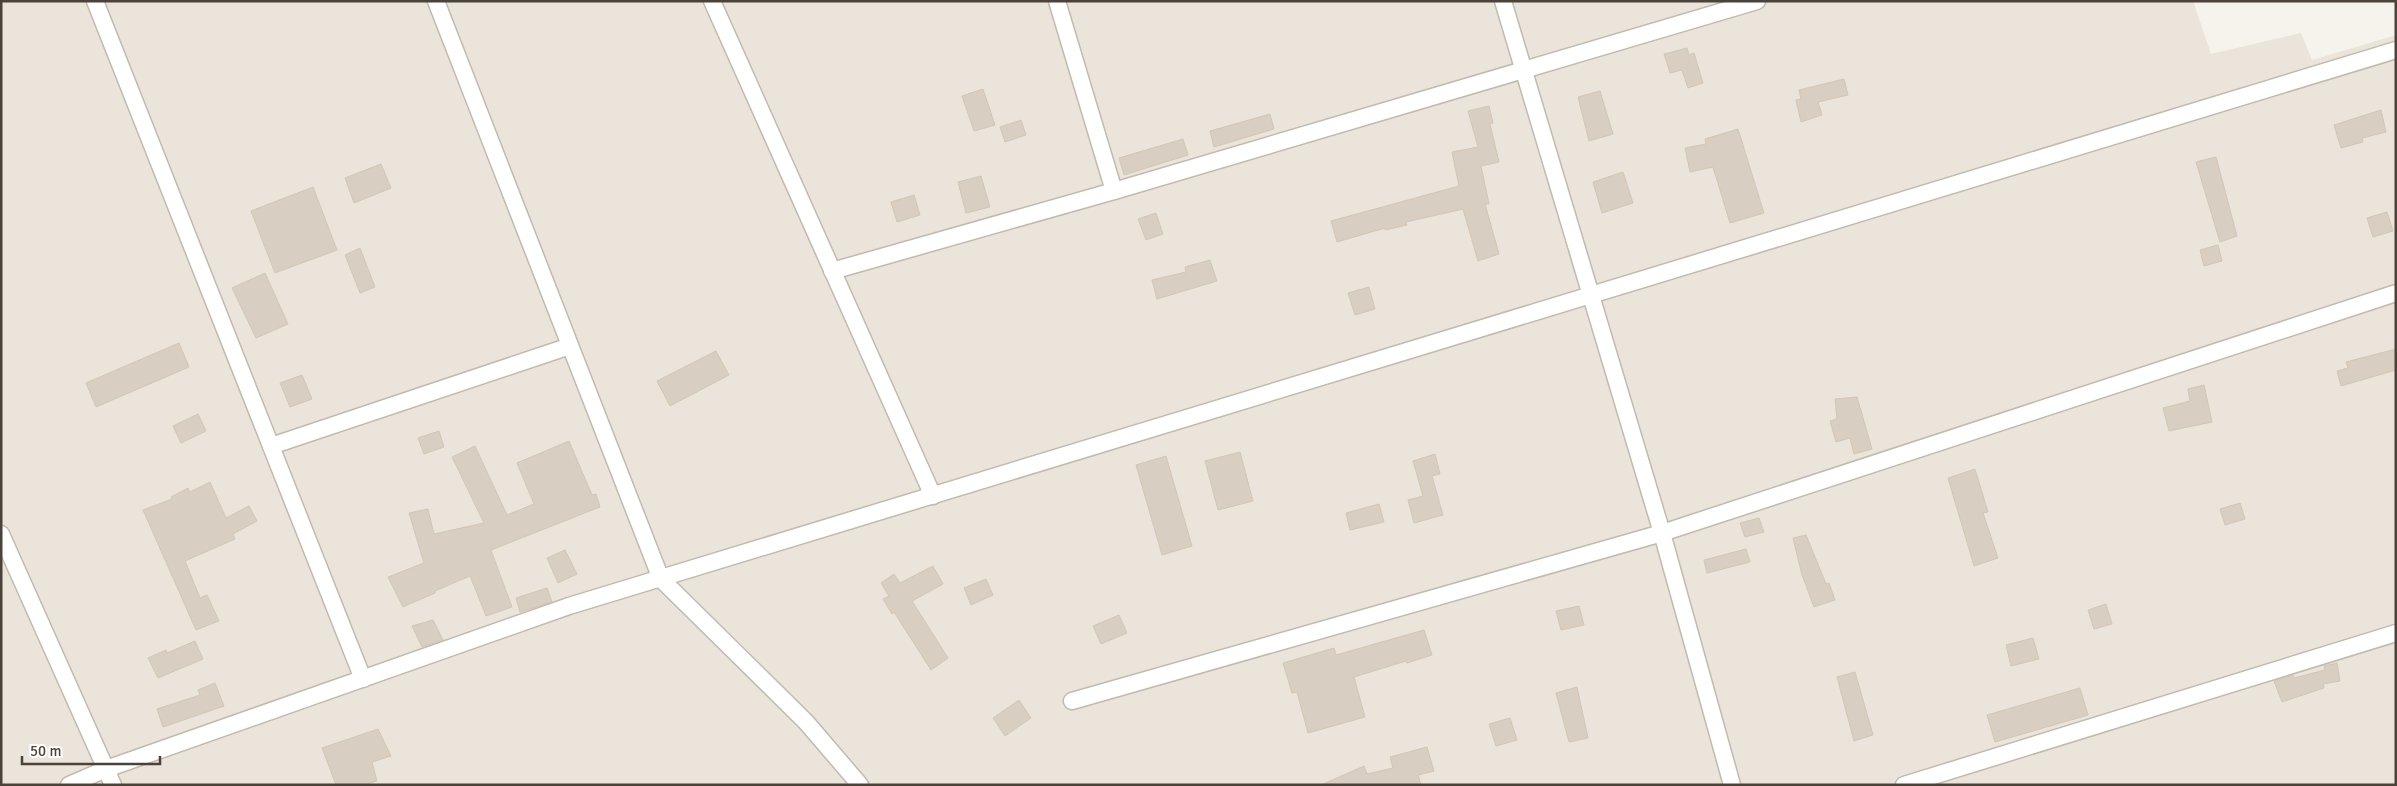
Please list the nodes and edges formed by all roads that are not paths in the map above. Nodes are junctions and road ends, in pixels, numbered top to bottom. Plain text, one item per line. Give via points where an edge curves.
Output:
1 (95, 1) edge
2 (436, 1) edge
3 (712, 1) edge
4 (1058, 1) edge
5 (1503, 1) edge
6 (1757, 1) edge
7 (2396, 50) edge
8 (1525, 70) junction
9 (1114, 191) junction
10 (832, 270) junction
11 (2396, 293) edge
12 (1593, 296) junction
13 (570, 346) junction
14 (271, 446) junction
15 (933, 496) junction
16 (1662, 532) junction
17 (1, 534) edge
18 (6, 556) edge
19 (660, 579) junction
20 (2396, 633) edge
21 (363, 678) junction
22 (1072, 701) dead end
23 (106, 769) junction
24 (69, 785) edge
25 (113, 785) edge
26 (860, 785) edge
27 (1732, 785) edge
28 (1904, 785) edge

1 - 14 street
2 - 13 street
3 - 10 street
4 - 9 street
5 - 8 street
6 - 8 street
7 - 12 street
8 - 9 street
8 - 12 street
9 - 10 street
10 - 15 street
11 - 16 street
12 - 15 street
12 - 16 street
13 - 14 street
13 - 19 street
14 - 21 street
15 - 19 street
16 - 22 street
16 - 27 street
17 - 18 street
18 - 23 street
19 - 21 street via 569,606
19 - 26 street via 806,722
20 - 28 street
21 - 23 street
23 - 24 street
23 - 25 street

